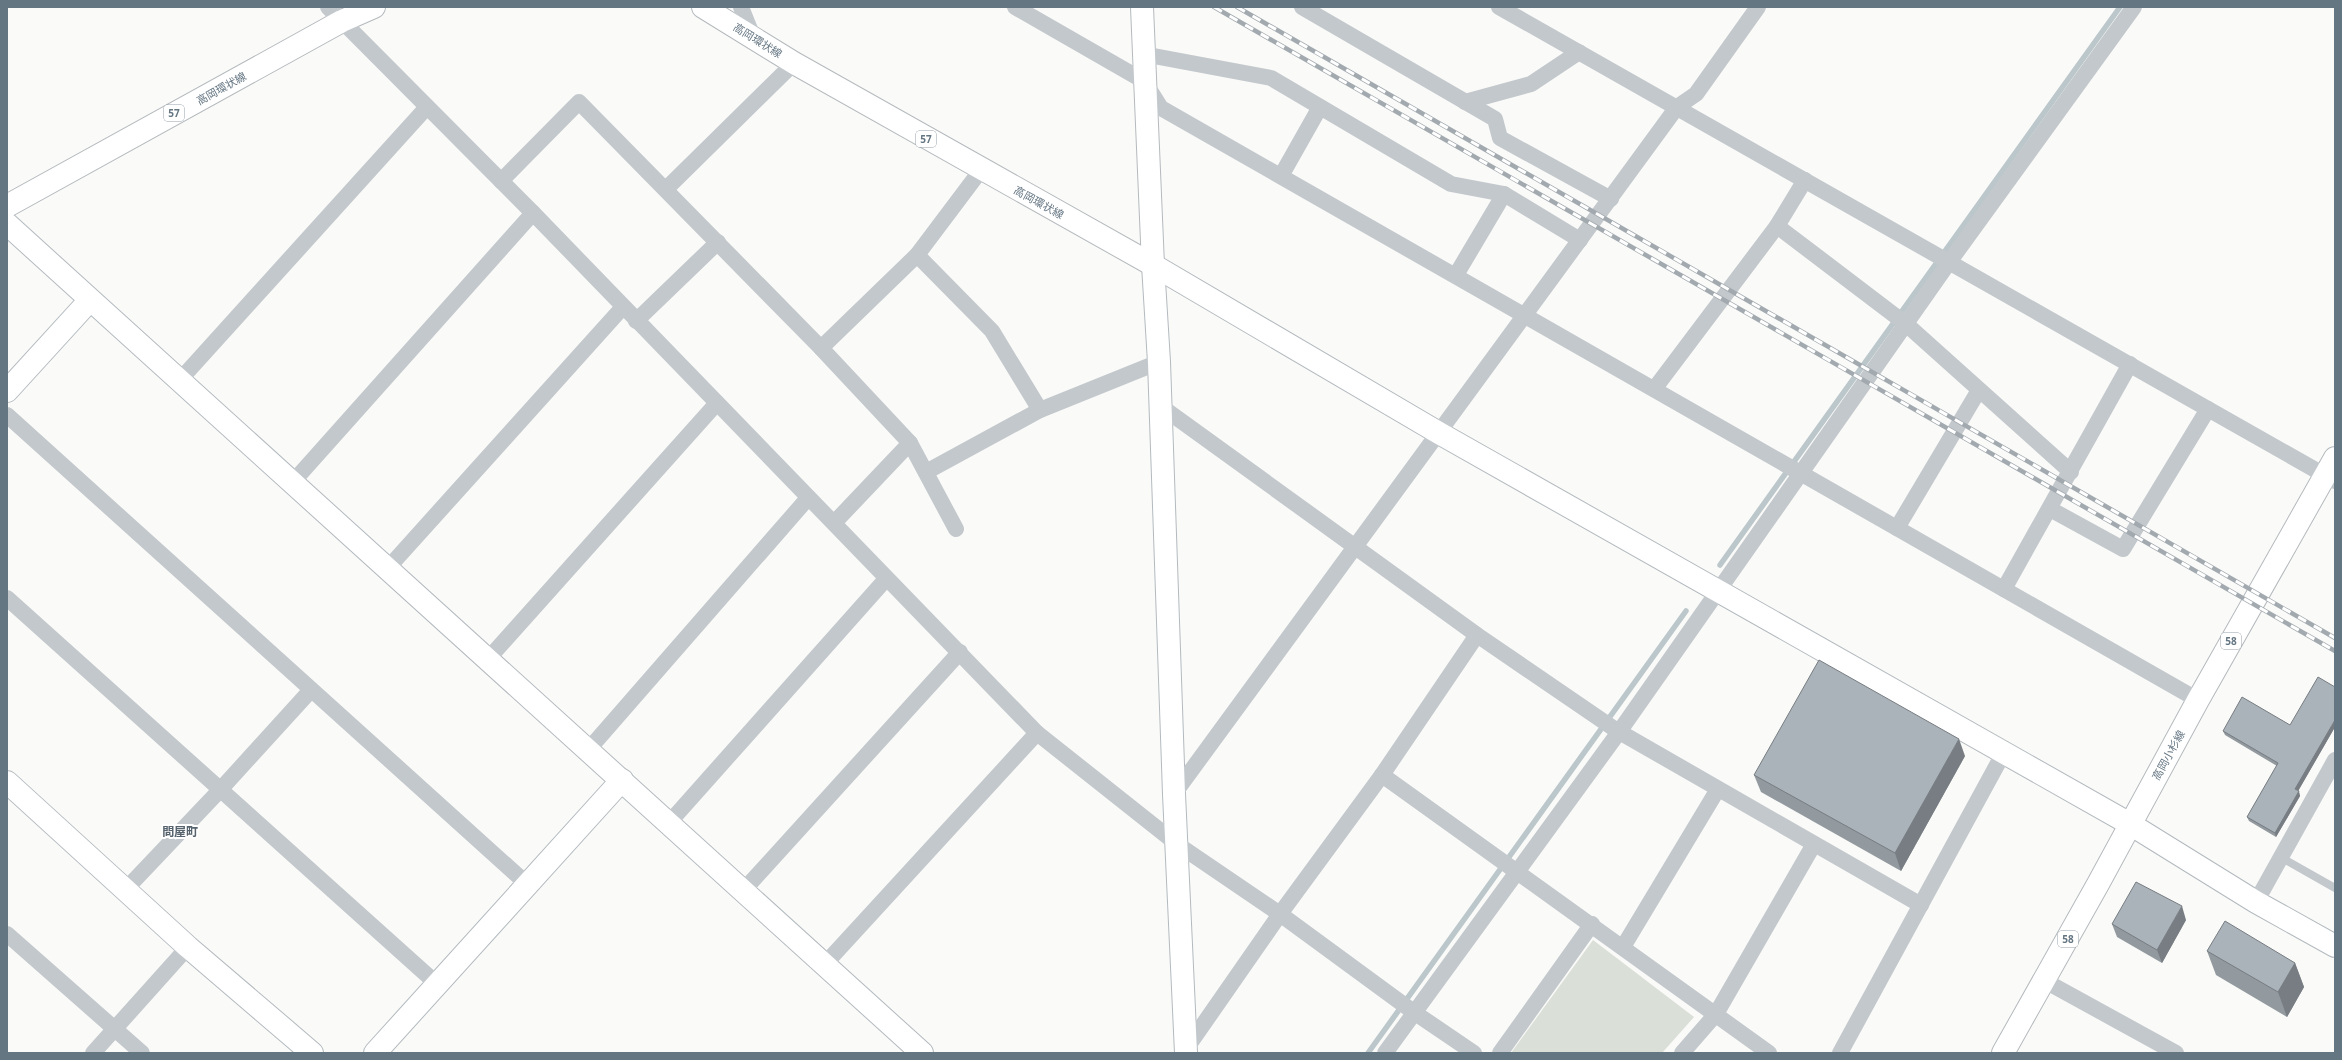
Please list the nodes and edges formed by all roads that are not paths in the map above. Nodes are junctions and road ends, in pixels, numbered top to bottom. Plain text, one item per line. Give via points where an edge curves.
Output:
1 (374, 7) edge
2 (703, 7) edge
3 (741, 7) edge
4 (1015, 7) edge
5 (1142, 7) edge
6 (1302, 7) edge
7 (1499, 7) edge
8 (1758, 7) edge
9 (2134, 7) edge
10 (335, 14) edge
11 (753, 37) junction
12 (1579, 52) junction
13 (1143, 54) junction
14 (794, 63) junction
15 (1144, 80) junction
16 (1465, 102) junction
17 (427, 107) junction
18 (1320, 107) junction
19 (1678, 107) junction
20 (981, 170) junction
21 (1281, 176) junction
22 (1805, 180) junction
23 (501, 181) junction
24 (666, 189) junction
25 (1504, 194) junction
26 (1611, 199) junction
27 (7, 206) edge
28 (533, 213) junction
29 (7, 224) edge
30 (1776, 226) junction
31 (1580, 240) junction
32 (718, 242) junction
33 (917, 255) junction
34 (1948, 261) junction
35 (1153, 265) junction
36 (1456, 275) junction
37 (90, 300) junction
38 (623, 307) junction
39 (1525, 315) junction
40 (636, 321) junction
41 (1905, 323) junction
42 (822, 348) junction
43 (1159, 362) junction
44 (2130, 364) junction
45 (179, 381) junction
46 (1655, 388) junction
47 (1979, 390) junction
48 (7, 391) edge
49 (717, 403) junction
50 (1159, 405) junction
51 (2208, 409) junction
52 (1040, 410) junction
53 (7, 415) edge
54 (1439, 433) junction
55 (910, 443) junction
56 (2332, 471) edge
57 (926, 472) junction
58 (1800, 472) junction
59 (2071, 472) junction
60 (292, 483) junction
61 (808, 498) junction
62 (2050, 508) junction
63 (834, 523) junction
64 (1897, 528) junction
65 (956, 529) dead end
66 (1355, 545) junction
67 (388, 568) junction
68 (886, 579) junction
69 (2004, 588) junction
70 (1718, 590) junction
71 (7, 598) edge
72 (1477, 635) junction
73 (960, 652) junction
74 (488, 659) junction
75 (310, 690) junction
76 (2198, 700) junction
77 (1617, 731) junction
78 (1037, 733) junction
79 (588, 749) junction
80 (2003, 754) junction
81 (2335, 760) edge
82 (1382, 775) junction
83 (2331, 779) edge
84 (622, 780) junction
85 (7, 782) edge
86 (1718, 789) junction
87 (220, 790) junction
88 (1174, 794) junction
89 (668, 824) junction
90 (2130, 824) junction
91 (1177, 844) junction
92 (1814, 844) junction
93 (2282, 858) junction
94 (1517, 871) junction
95 (527, 884) junction
96 (2335, 888) edge
97 (126, 889) junction
98 (743, 891) junction
99 (2256, 902) junction
100 (1921, 905) junction
101 (1280, 914) junction
102 (1592, 924) junction
103 (7, 935) edge
104 (2335, 946) edge
105 (188, 947) junction
106 (1623, 947) junction
107 (824, 965) junction
108 (2045, 980) junction
109 (437, 984) junction
110 (1414, 1012) junction
111 (1716, 1014) junction
112 (113, 1029) junction
113 (1185, 1052) edge
114 (93, 1053) edge
115 (142, 1053) edge
116 (312, 1053) edge
117 (375, 1053) edge
118 (922, 1053) edge
119 (1385, 1053) edge
120 (1474, 1053) edge
121 (1500, 1053) edge
122 (1682, 1053) edge
123 (1769, 1053) edge
124 (1840, 1053) edge
125 (2003, 1053) edge
126 (2176, 1053) edge

1 - 10 street, 高岡環状線 / 57
2 - 11 street, 高岡環状線 / 57
3 - 11 street
4 - 15 street
5 - 13 street
6 - 16 street
7 - 12 street
8 - 19 street via 1696,94
9 - 34 street
10 - 17 street
10 - 27 street, 高岡環状線 / 57
11 - 14 street, 高岡環状線 / 57
12 - 16 street via 1531,84
12 - 19 street
13 - 15 street
13 - 18 street via 1271,78
14 - 20 street, 高岡環状線 / 57
14 - 24 street
15 - 21 street via 1161,108
15 - 35 street
16 - 26 street via 1495,119 1500,138
17 - 23 street
17 - 45 street
18 - 21 street
18 - 25 street via 1451,184
19 - 22 street
19 - 26 street
20 - 33 street
20 - 35 street, 高岡環状線 / 57
21 - 36 street
22 - 30 street
22 - 34 street
23 - 24 street via 579,102
23 - 28 street
24 - 32 street
25 - 31 street
25 - 36 street
26 - 31 street
28 - 38 street
28 - 60 street
29 - 37 street
30 - 41 street
30 - 46 street
31 - 39 street
32 - 40 street
32 - 42 street
33 - 42 street
33 - 52 street via 992,331
34 - 41 street
34 - 44 street
35 - 43 street
35 - 54 street, 高岡環状線
36 - 39 street
37 - 45 street
37 - 48 street
38 - 40 street
38 - 67 street
39 - 46 street
39 - 54 street
40 - 49 street
41 - 47 street
41 - 58 street
42 - 55 street
43 - 50 street
43 - 52 street
44 - 51 street
44 - 59 street
45 - 60 street
46 - 58 street
47 - 59 street
47 - 64 street
49 - 61 street
49 - 74 street
50 - 66 street
50 - 88 street
51 - 56 street
51 - 62 street via 2123,549
52 - 57 street
53 - 75 street
54 - 66 street
54 - 70 street, 高岡環状線
55 - 57 street
55 - 63 street
56 - 76 street, 高岡小杉線 / 58
57 - 65 street
58 - 64 street
58 - 70 street
59 - 62 street
60 - 67 street
61 - 63 street
61 - 79 street
62 - 69 street
63 - 68 street
64 - 69 street
66 - 72 street
66 - 88 street
67 - 74 street
68 - 73 street
68 - 89 street
69 - 76 street
70 - 77 street
70 - 80 street, 高岡環状線
71 - 87 street
72 - 77 street
72 - 82 street
73 - 78 street
73 - 98 street
74 - 79 street
75 - 87 street
75 - 95 street
76 - 90 street, 高岡小杉線 / 58
77 - 86 street
77 - 94 street
78 - 91 street
78 - 107 street
79 - 84 street
80 - 90 street, 高岡環状線
80 - 100 street
81 - 83 street
82 - 94 street
82 - 101 street
83 - 93 street
84 - 89 street
84 - 95 street
85 - 97 street
86 - 92 street
86 - 106 street
87 - 97 street
87 - 109 street
88 - 91 street
89 - 98 street
90 - 99 street, 高岡環状線
90 - 108 street, 高岡小杉線 / 58
91 - 101 street
91 - 113 street
92 - 100 street
92 - 111 street
93 - 96 lane
93 - 99 street
94 - 102 street
94 - 110 street
95 - 109 street
97 - 105 street
98 - 107 street
99 - 104 street, 高岡環状線
100 - 124 street
101 - 110 street
101 - 113 street
102 - 106 street
102 - 121 street
103 - 112 street
105 - 112 street
105 - 116 street
106 - 111 street
107 - 118 street
108 - 125 street, 高岡小杉線 / 58
108 - 126 street
109 - 117 street
110 - 119 street
110 - 120 street
111 - 122 street
111 - 123 street
112 - 114 street
112 - 115 street

